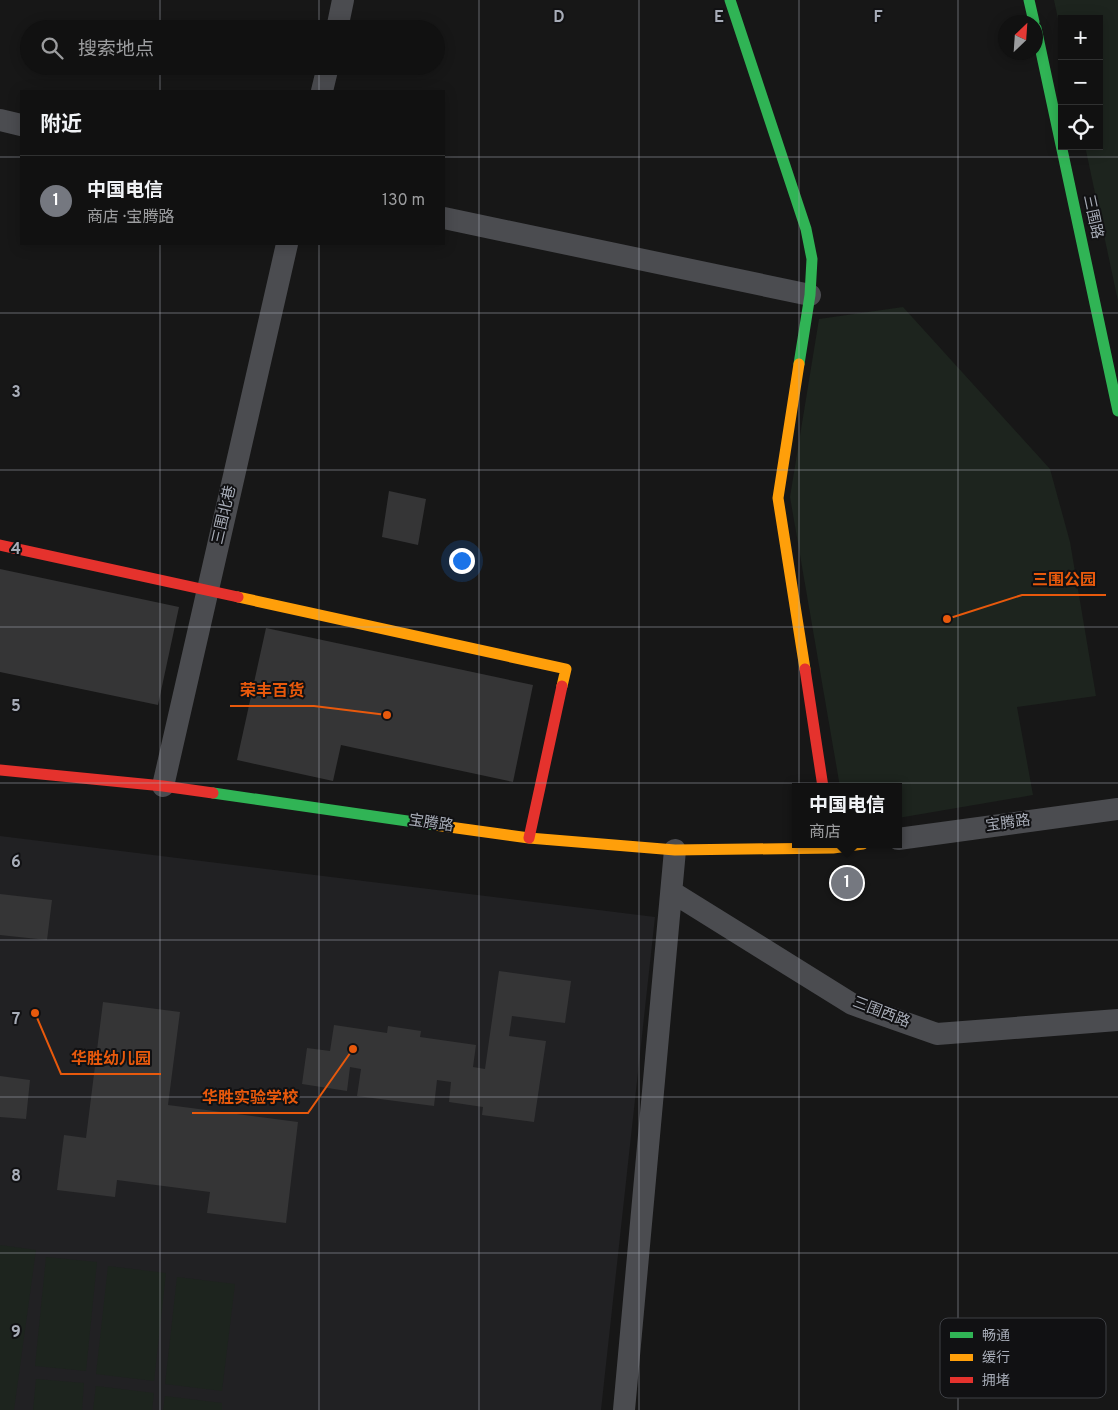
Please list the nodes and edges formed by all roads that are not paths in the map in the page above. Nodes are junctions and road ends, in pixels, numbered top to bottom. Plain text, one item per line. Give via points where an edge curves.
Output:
1 (343, 0) edge
2 (730, 0) edge
3 (1030, 0) edge
4 (1033, 15) edge
5 (338, 20) edge
6 (1043, 59) edge
7 (326, 75) edge
8 (322, 90) edge
9 (0, 120) edge
10 (20, 125) edge
11 (445, 218) edge
12 (287, 245) edge
13 (810, 296) junction
14 (1113, 369) edge
15 (1118, 411) edge
16 (0, 545) edge
17 (207, 590) junction
18 (0, 770) edge
19 (822, 783) edge
20 (163, 786) junction
21 (1118, 809) edge
22 (529, 838) junction
23 (902, 838) edge
24 (792, 847) edge
25 (675, 850) junction
26 (672, 892) junction
27 (1118, 1020) edge
28 (624, 1410) edge

1 - 5 street
2 - 13 street via 806,229 812,259
3 - 4 street
6 - 14 street, 三围路
7 - 8 street
9 - 10 street
11 - 13 street
12 - 17 street, 三围北巷
13 - 19 street via 778,498
14 - 15 street, 三围路
16 - 17 street
17 - 20 street, 三围北巷
17 - 22 street via 566,669
18 - 20 street, 宝腾路
20 - 22 street, 宝腾路
21 - 23 street, 宝腾路
22 - 25 street, 宝腾路
24 - 25 street, 宝腾路
25 - 26 street
26 - 27 street, 三围西路 via 852,1004 938,1034
26 - 28 street

